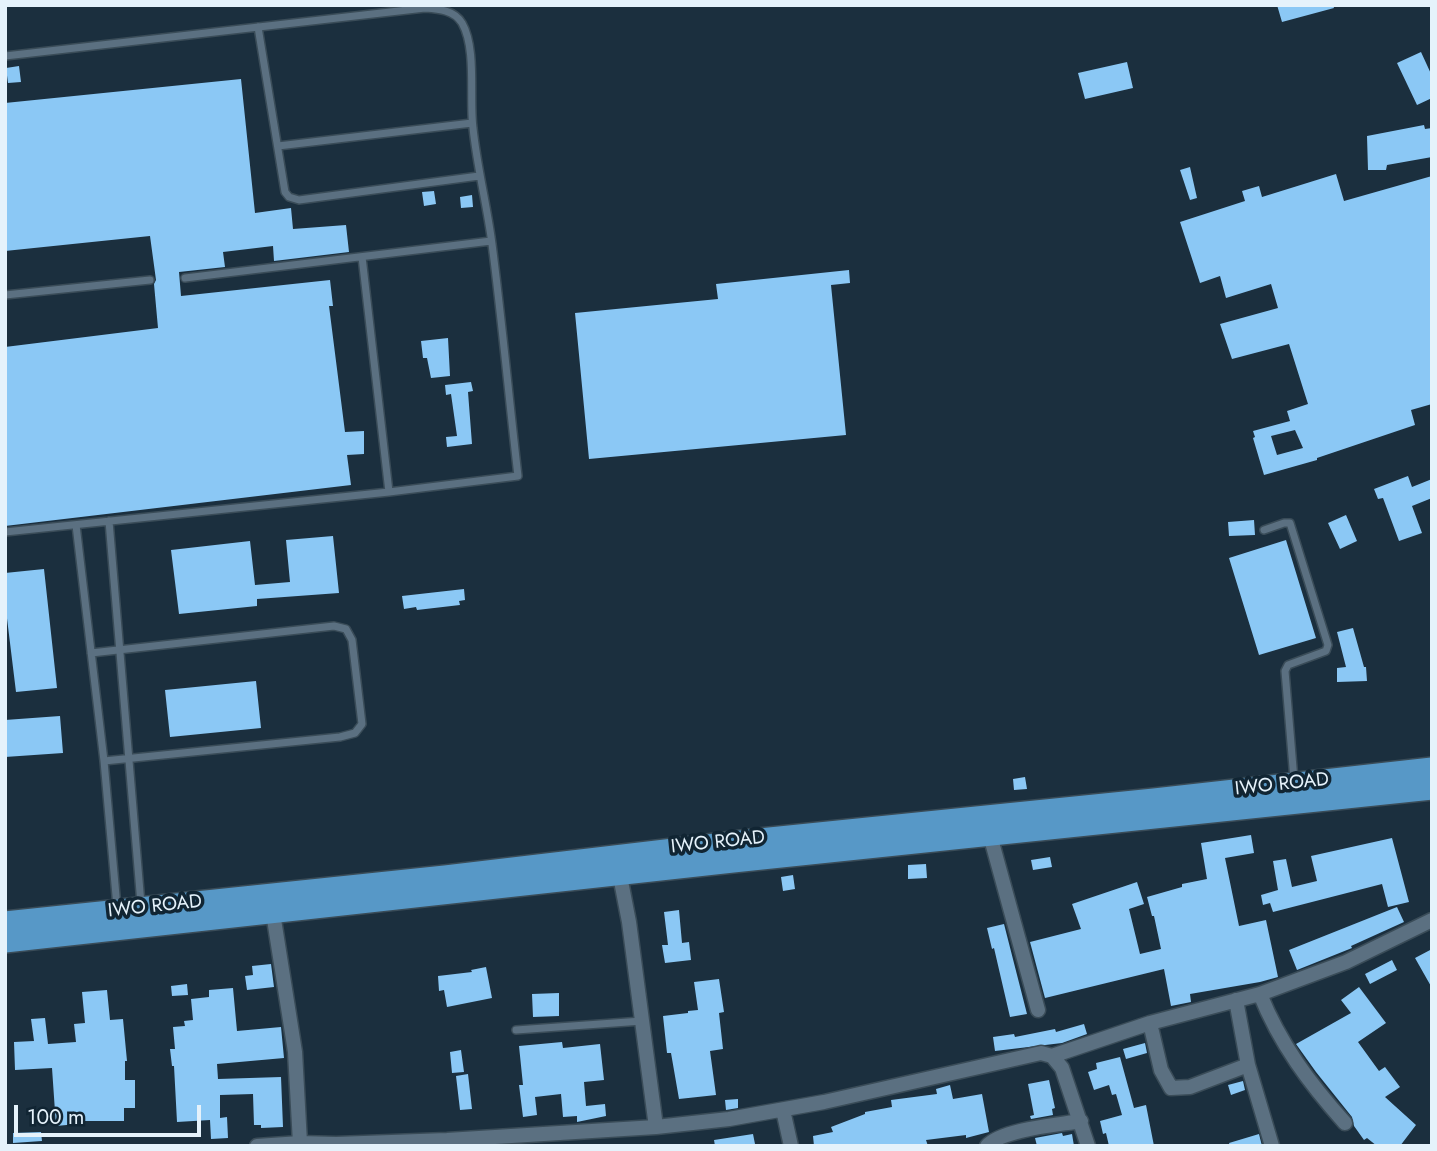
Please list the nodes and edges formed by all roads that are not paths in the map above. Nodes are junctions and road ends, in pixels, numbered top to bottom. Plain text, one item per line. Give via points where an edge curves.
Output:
1 (258, 27) junction
2 (5, 56) edge
3 (472, 123) junction
4 (278, 146) junction
5 (478, 176) junction
6 (491, 241) junction
7 (362, 257) junction
8 (186, 278) dead end
9 (150, 280) dead end
10 (5, 295) edge
11 (389, 492) junction
12 (109, 521) junction
13 (76, 525) junction
14 (1264, 530) dead end
15 (5, 533) edge
16 (121, 649) junction
17 (91, 653) junction
18 (131, 759) junction
19 (104, 761) junction
20 (1432, 768) edge
21 (1294, 784) junction
22 (1432, 789) edge
23 (990, 835) junction
24 (658, 861) junction
25 (620, 876) junction
26 (273, 913) junction
27 (143, 918) junction
28 (1432, 920) edge
29 (118, 921) junction
30 (5, 922) edge
31 (5, 942) edge
32 (1260, 994) junction
33 (1236, 1000) junction
34 (1038, 1010) dead end
35 (642, 1020) junction
36 (1150, 1023) junction
37 (516, 1030) dead end
38 (1052, 1056) junction
39 (1248, 1065) junction
40 (783, 1110) junction
41 (1081, 1121) junction
42 (1345, 1123) dead end
43 (656, 1127) junction
44 (591, 1130) junction
45 (300, 1143) junction
46 (336, 1145) edge
47 (257, 1146) edge
48 (593, 1146) edge
49 (791, 1146) edge
50 (987, 1146) edge
51 (1088, 1146) edge
52 (1272, 1146) edge

1 - 2 lane
1 - 3 lane via 425,8 450,12 461,20 469,44
1 - 4 lane
3 - 4 lane
3 - 5 lane
4 - 5 lane via 285,192 295,199
5 - 6 lane
6 - 7 lane
6 - 11 lane via 518,476
7 - 8 lane
7 - 11 lane
9 - 10 lane
11 - 12 lane
12 - 13 lane
12 - 16 lane
13 - 15 lane
13 - 17 lane
14 - 21 lane via 1290,523 1328,645 1326,651 1288,665 1285,671
16 - 17 lane
16 - 18 lane
16 - 18 lane via 342,627 352,640 362,724 355,733 340,737
17 - 19 lane
18 - 19 lane
18 - 27 lane
19 - 29 lane
20 - 21 main road, IWO ROAD
21 - 24 main road, IWO ROAD
22 - 23 main road, IWO ROAD
23 - 24 main road, IWO ROAD
23 - 34 street
24 - 25 main road, IWO ROAD
24 - 27 main road, IWO ROAD
25 - 26 main road, IWO ROAD
25 - 35 street
26 - 27 main road, IWO ROAD
26 - 45 street via 295,1052
27 - 29 main road, IWO ROAD
28 - 32 street via 1346,962
29 - 30 main road, IWO ROAD
29 - 31 main road, IWO ROAD
32 - 33 street
32 - 42 street via 1296,1063
33 - 36 street
33 - 39 street
35 - 37 lane
35 - 43 street
36 - 38 street
36 - 39 street via 1161,1070 1171,1088 1190,1087
38 - 40 street via 1031,1054
38 - 41 street via 1068,1079
39 - 52 street
40 - 43 street
40 - 49 street
41 - 50 street via 1014,1134
41 - 51 street
43 - 44 street
44 - 46 street
44 - 48 street
45 - 46 street
45 - 47 street

